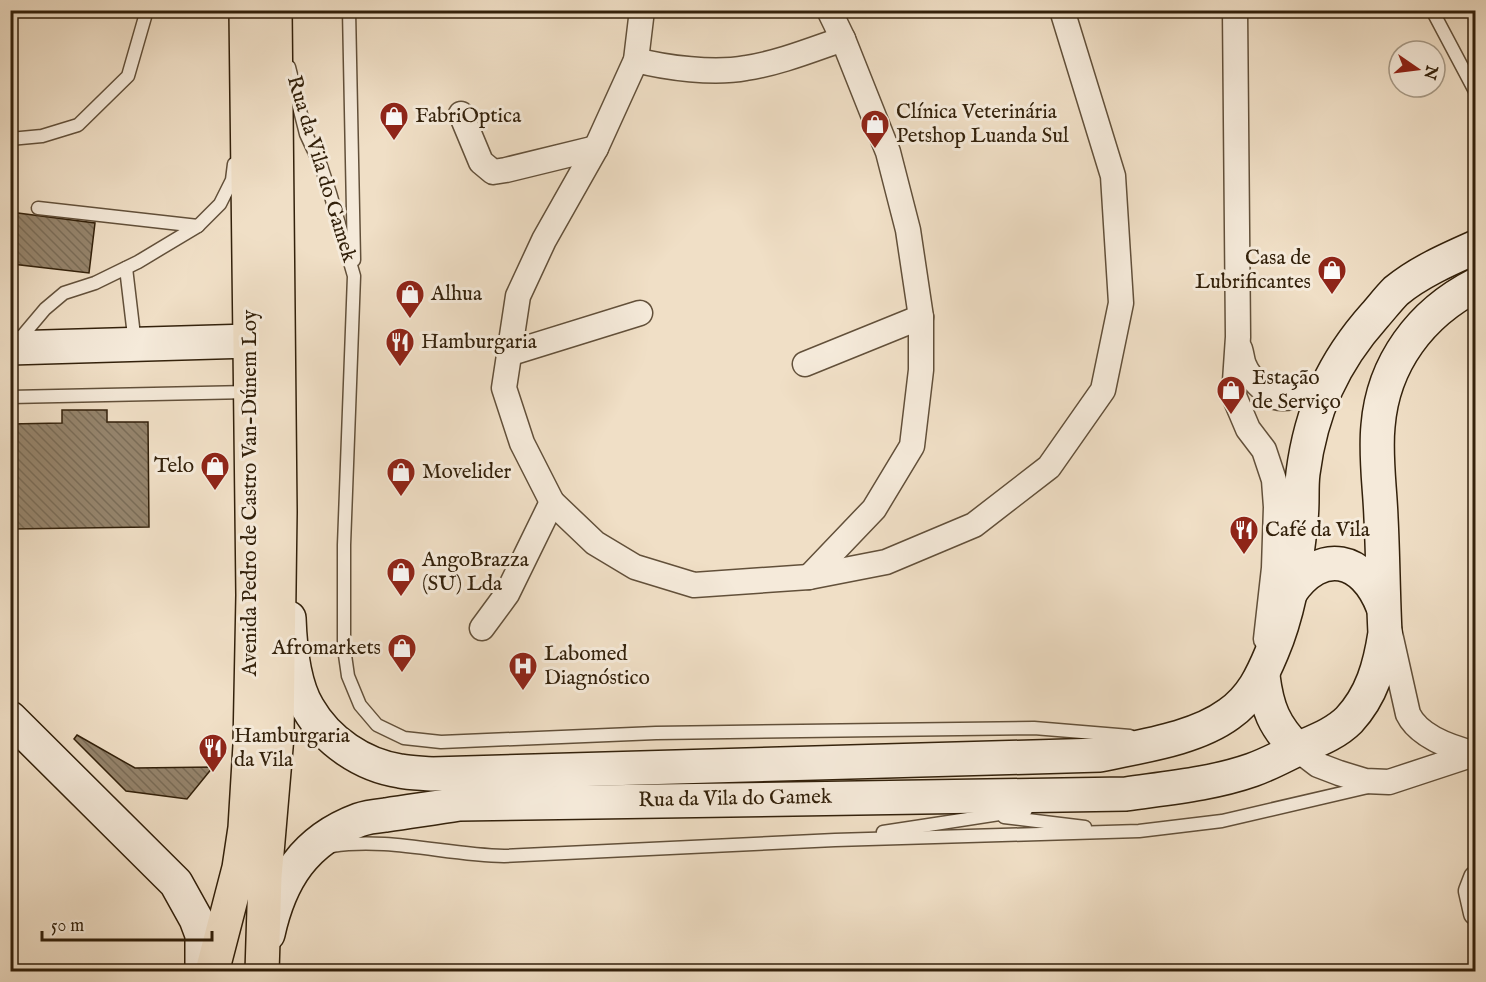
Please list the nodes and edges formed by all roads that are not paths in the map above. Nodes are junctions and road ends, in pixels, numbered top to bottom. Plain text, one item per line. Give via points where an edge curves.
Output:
1 (147, 10) edge
2 (246, 10) edge
3 (276, 10) edge
4 (349, 10) edge
5 (642, 10) edge
6 (829, 10) edge
7 (1062, 10) edge
8 (1235, 10) edge
9 (1432, 10) edge
10 (843, 39) junction
11 (247, 52) junction
12 (636, 60) junction
13 (1476, 93) edge
14 (461, 114) dead end
15 (10, 139) edge
16 (596, 148) junction
17 (38, 208) dead end
18 (198, 226) junction
19 (1476, 247) edge
20 (126, 268) junction
21 (354, 276) junction
22 (1476, 285) edge
23 (640, 313) dead end
24 (921, 317) junction
25 (1238, 336) junction
26 (250, 341) junction
27 (135, 344) junction
28 (10, 346) edge
29 (511, 353) junction
30 (805, 364) dead end
31 (1329, 379) junction
32 (251, 392) junction
33 (10, 397) edge
34 (552, 502) junction
35 (809, 577) junction
36 (281, 587) junction
37 (1290, 593) junction
38 (1383, 606) junction
39 (482, 628) dead end
40 (1263, 676) junction
41 (10, 718) edge
42 (1182, 735) junction
43 (1297, 749) junction
44 (1475, 754) edge
45 (1389, 782) junction
46 (1126, 794) junction
47 (836, 797) junction
48 (990, 815) junction
49 (1128, 832) junction
50 (835, 840) junction
51 (305, 854) junction
52 (1476, 878) edge
53 (1476, 912) edge
54 (202, 972) edge
55 (212, 972) edge
56 (262, 972) edge

1 - 15 lane via 128,76 78,125 42,136
2 - 11 highway, Avenida Pedro de Castro Van-Dúnem Loy
3 - 21 lane, Rua da Vila do Gamek via 306,134 327,184
3 - 36 highway, Avenida Pedro de Castro Van-Dúnem Loy
4 - 21 lane
5 - 12 street
6 - 10 street
7 - 35 street via 1113,176 1121,303 1103,390 1049,467 974,525 886,562
8 - 25 street
9 - 13 lane
10 - 12 street via 744,69 662,67
10 - 24 street via 888,152 908,230
11 - 18 lane via 232,180 220,204
11 - 26 highway, Avenida Pedro de Castro Van-Dúnem Loy
12 - 16 street
14 - 16 street via 481,162 493,172
16 - 29 street via 544,240 518,296
17 - 18 lane
18 - 20 lane
19 - 31 main road, Rua da Vila do Gamek via 1442,262 1396,291 1366,325
20 - 27 lane
20 - 28 lane via 64,293
21 - 42 lane, Rua da Vila do Gamek via 344,638 348,676 360,705 377,725 404,738 441,742 656,733 1034,728 1130,736
22 - 38 main road, Rua da Vila do Gamek via 1454,296 1427,318 1403,348 1382,400 1378,456
23 - 29 street
24 - 30 street
24 - 35 street via 921,370 912,446 874,509
25 - 31 street via 1245,369 1275,397 1292,397
25 - 40 street via 1234,396 1248,429 1264,450 1274,480 1276,507
26 - 27 main road
26 - 32 highway, Avenida Pedro de Castro Van-Dúnem Loy
27 - 28 main road
29 - 34 street via 504,388 522,443
31 - 37 main road, Rua da Vila do Gamek via 1313,424 1303,473
32 - 33 lane
32 - 55 highway, Avenida Pedro de Castro Van-Dúnem Loy via 253,606 245,828 239,868
34 - 35 street via 595,543 635,567 694,585
34 - 39 street via 507,594
36 - 42 main road, Rua da Vila do Gamek via 298,681 307,707 343,748 359,758 399,771 432,774 1100,755
36 - 56 highway, Avenida Pedro de Castro Van-Dúnem Loy via 277,736
37 - 38 main road, Rua da Vila do Gamek via 1311,572 1340,563 1368,578
37 - 40 main road, Rua da Vila do Gamek
38 - 43 main road, Rua da Vila do Gamek via 1385,633 1381,659 1362,704 1347,722
38 - 44 street via 1413,725 1425,735
40 - 42 main road, Rua da Vila do Gamek via 1230,714
40 - 43 main road via 1273,718
41 - 54 main road via 176,883 202,935
43 - 45 street via 1318,765 1339,773 1365,781
43 - 46 main road, Rua da Vila do Gamek via 1227,778
44 - 45 street
45 - 49 lane via 1222,821
46 - 47 main road, Rua da Vila do Gamek
46 - 48 lane
47 - 48 lane
47 - 51 main road, Rua da Vila do Gamek via 459,804 361,819
48 - 49 lane
48 - 50 lane
49 - 50 lane
50 - 51 lane via 504,856 349,844
51 - 56 main road, Rua da Vila do Gamek via 281,892
52 - 53 street via 1471,891

